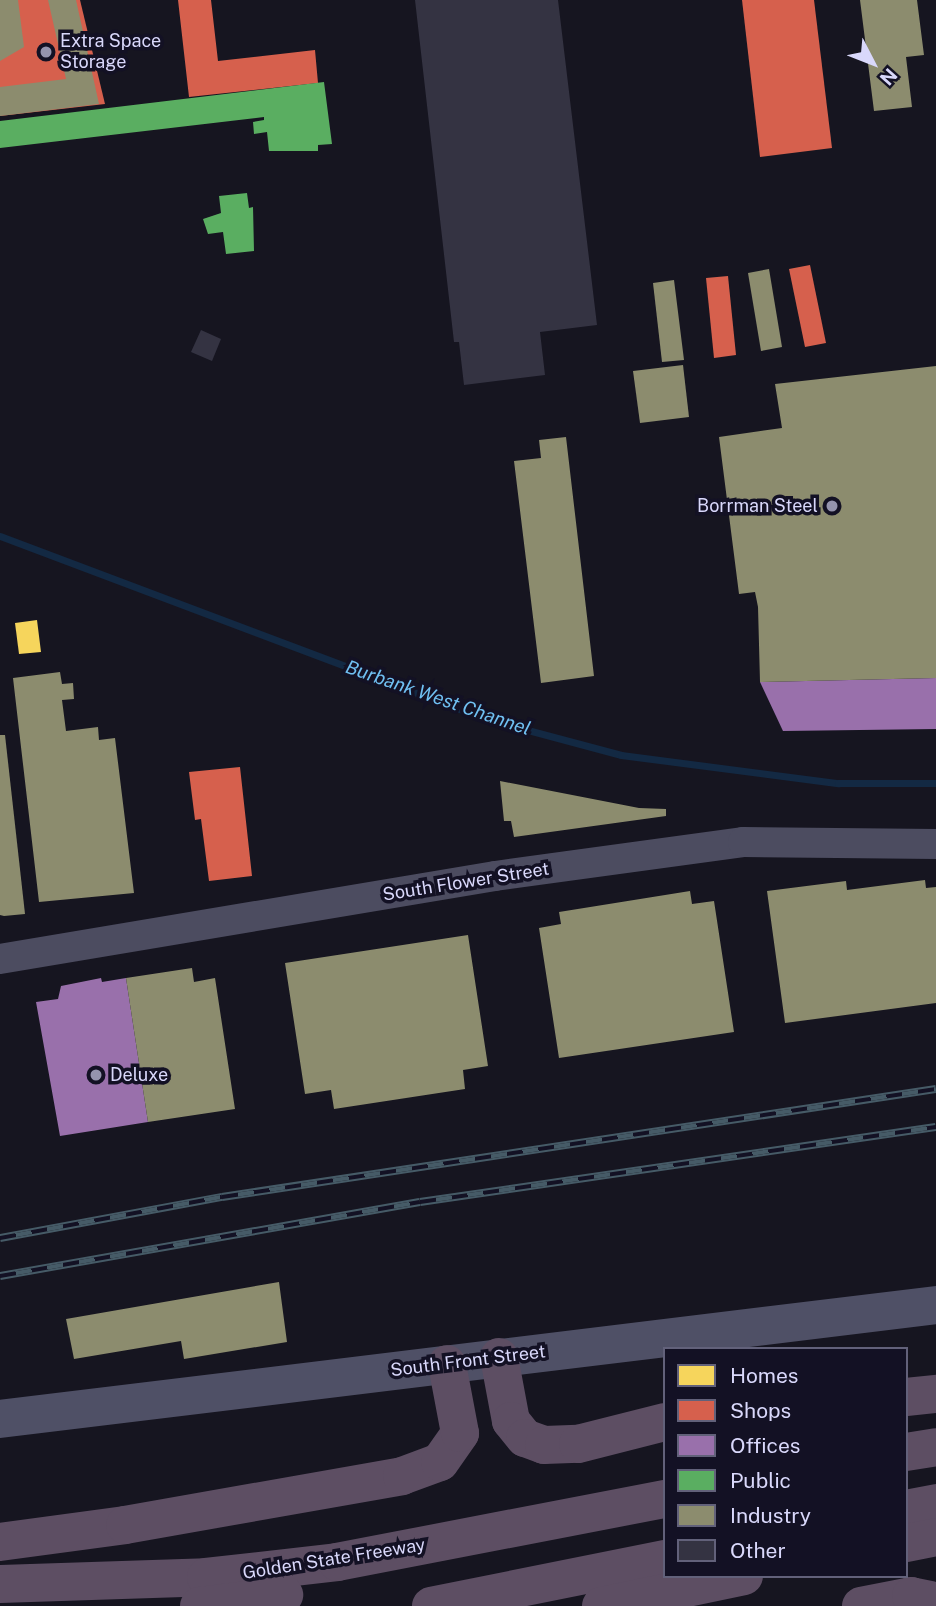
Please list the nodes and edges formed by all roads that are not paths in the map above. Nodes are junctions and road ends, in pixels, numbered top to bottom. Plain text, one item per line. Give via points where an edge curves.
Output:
1 (936, 844) edge
2 (0, 959) edge
3 (936, 1305) edge
4 (499, 1357) junction
5 (447, 1364) junction
6 (936, 1394) edge
7 (908, 1397) edge
8 (0, 1419) edge
9 (663, 1423) edge
10 (936, 1447) edge
11 (908, 1452) edge
12 (663, 1499) edge
13 (936, 1503) edge
14 (908, 1509) edge
15 (936, 1537) edge
16 (0, 1542) edge
17 (908, 1543) edge
18 (663, 1559) edge
19 (337, 1562) junction
20 (734, 1578) edge
21 (0, 1584) edge
22 (928, 1601) edge
23 (199, 1606) edge
24 (431, 1606) edge
25 (601, 1606) edge
26 (861, 1606) edge

1 - 2 street, South Flower Street via 743,842 495,876
3 - 4 main road, South Front Street
4 - 5 main road, South Front Street
4 - 9 highway via 511,1421 525,1438 544,1445 578,1444
5 - 8 main road, South Front Street
5 - 16 highway via 460,1433 440,1462 401,1476 125,1525
6 - 7 highway
10 - 11 highway
12 - 19 highway, Golden State Freeway
13 - 14 highway
15 - 17 highway
18 - 24 highway
19 - 21 highway, Golden State Freeway via 206,1577
19 - 23 highway via 307,1591
20 - 25 highway
22 - 26 highway via 911,1596

